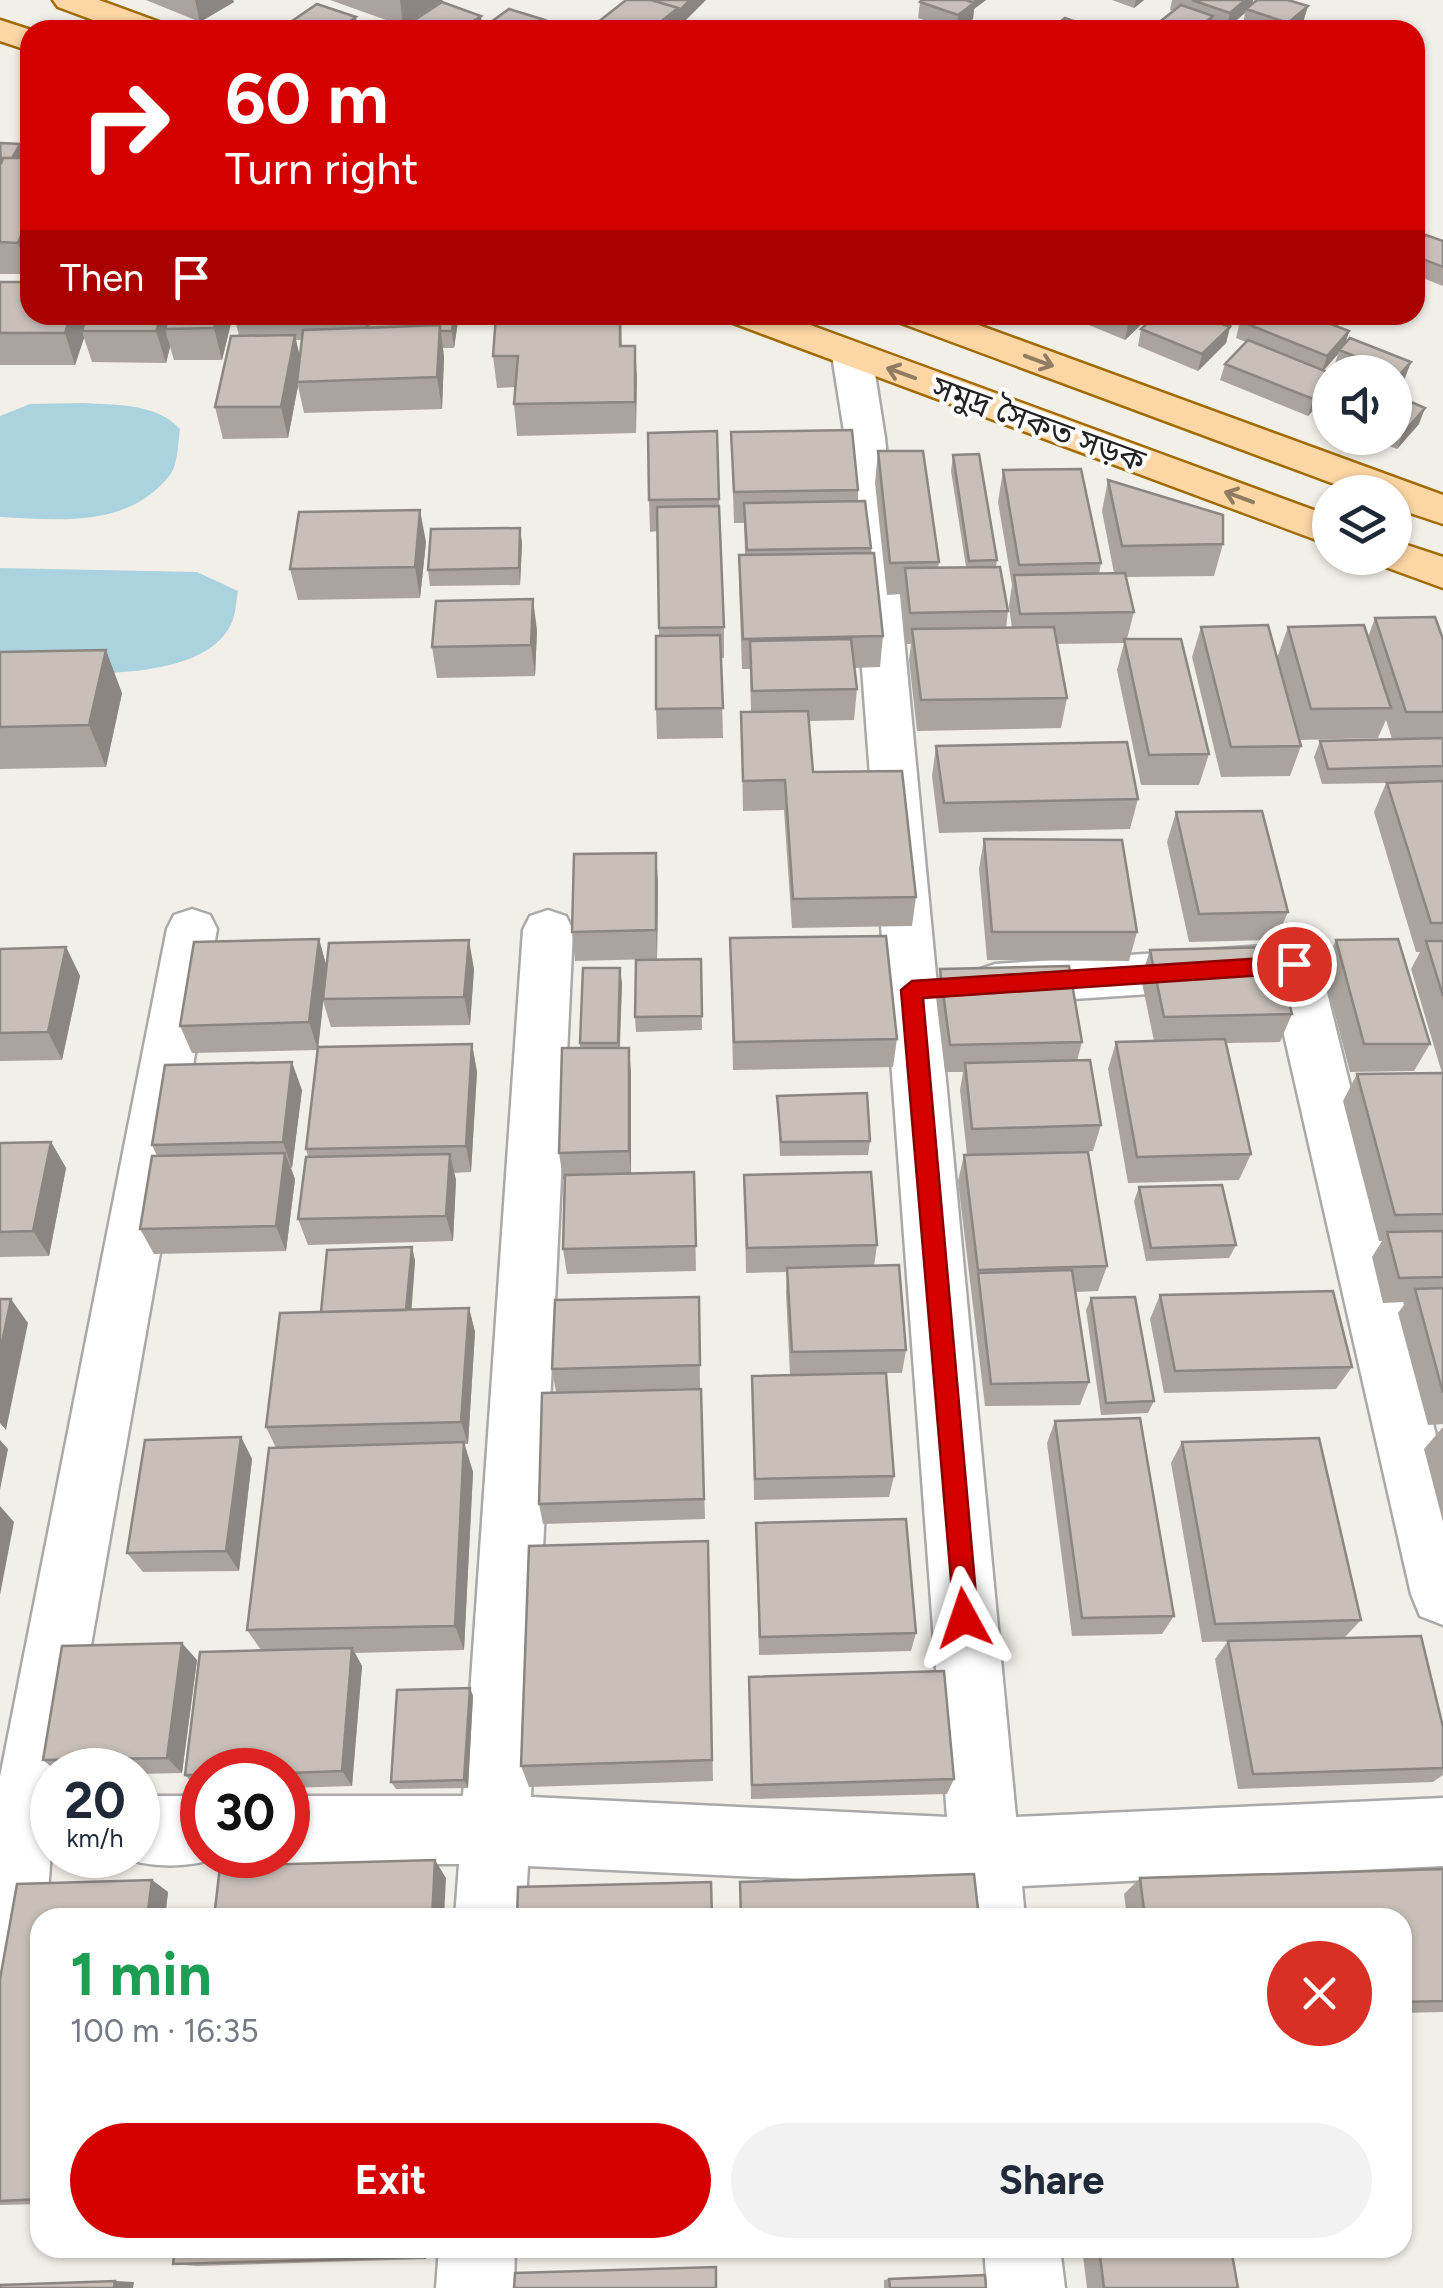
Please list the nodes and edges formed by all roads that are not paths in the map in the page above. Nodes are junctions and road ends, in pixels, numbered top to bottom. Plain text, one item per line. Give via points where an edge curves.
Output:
1 (70, 0) edge
2 (123, 20) edge
3 (774, 325) edge
4 (942, 325) edge
5 (852, 355) junction
6 (1349, 475) edge
7 (1412, 498) edge
8 (1443, 510) edge
9 (1312, 524) edge
10 (1412, 561) edge
11 (1443, 573) edge
12 (192, 929) dead end
13 (548, 930) dead end
14 (912, 990) junction
15 (1443, 1594) edge
16 (25, 1830) edge
17 (310, 1830) edge
18 (493, 1830) junction
19 (1443, 1832) edge
20 (987, 1885) edge
21 (490, 1908) edge
22 (0, 1958) edge
23 (476, 2258) edge
24 (1023, 2258) edge
25 (475, 2288) edge
26 (1026, 2288) edge

1 - 2 main road
3 - 5 main road, সমুদ্র সৈকত সড়ক
4 -> 6 main road, সমুদ্র সৈকত সড়ক
9 -> 5 main road, সমুদ্র সৈকত সড়ক
5 - 14 street via 865,438
7 - 8 main road, সমুদ্র সৈকত সড়ক
10 - 11 main road
12 - 16 street
13 - 18 street
14 - 15 street via 1294,964
14 - 20 street
16 - 22 street
17 - 18 street
18 - 20 street
18 - 21 street
19 - 20 street
23 - 25 street
24 - 26 street

